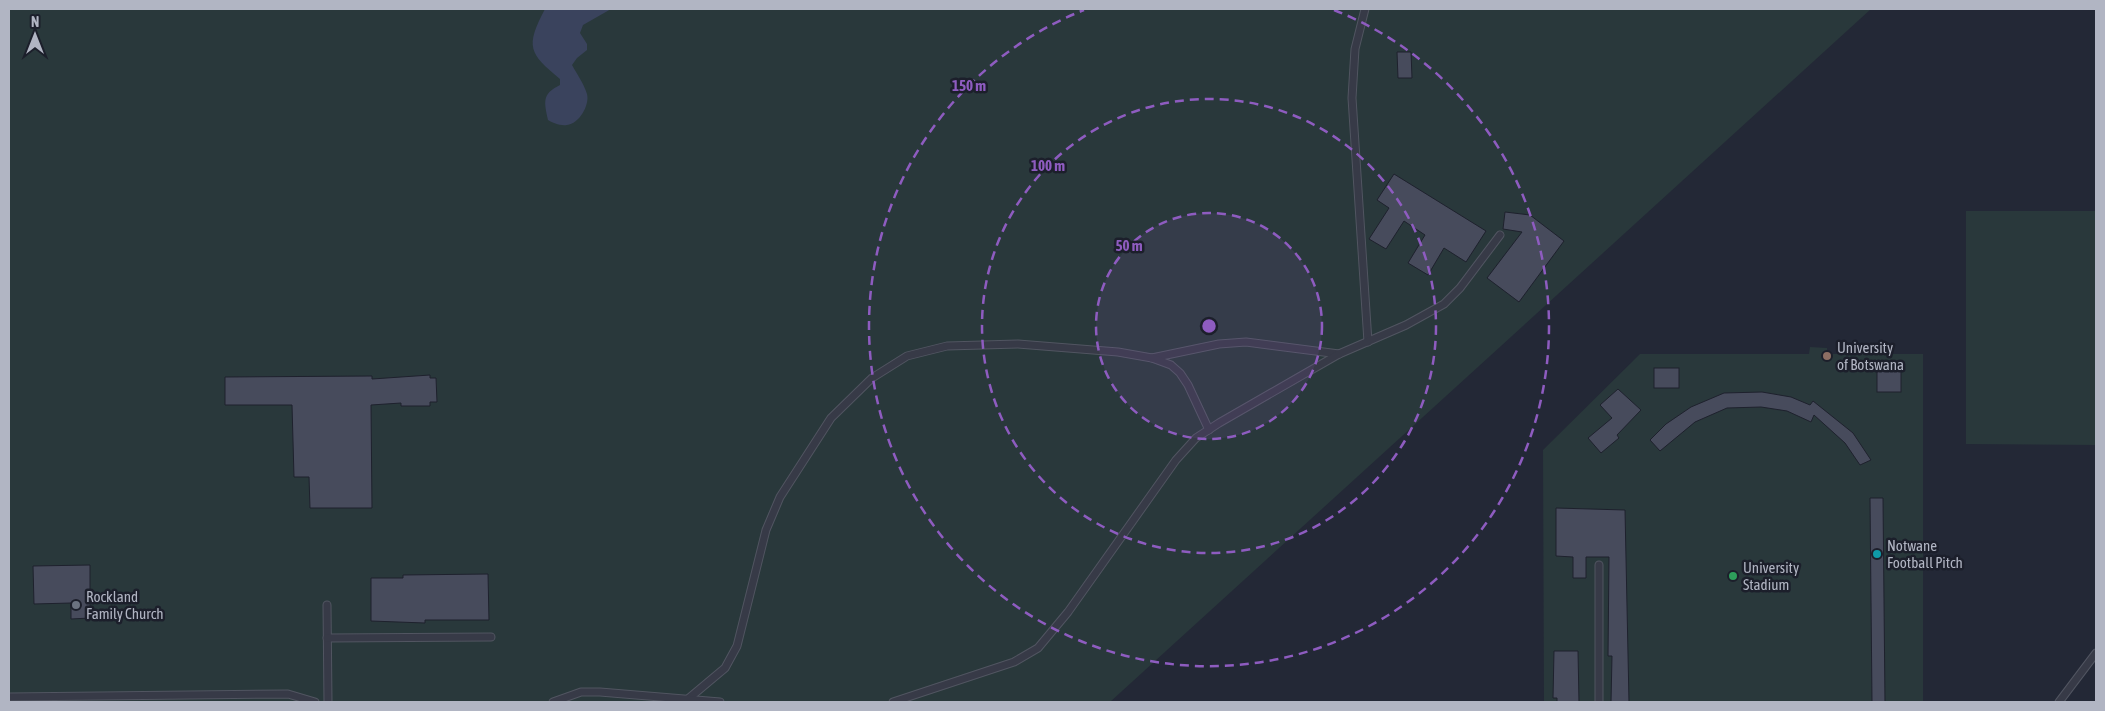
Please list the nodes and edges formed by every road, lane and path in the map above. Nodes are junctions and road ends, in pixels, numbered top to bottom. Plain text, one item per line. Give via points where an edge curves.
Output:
1 (1365, 9) edge
2 (1500, 235) dead end
3 (1368, 342) junction
4 (1339, 354) junction
5 (1152, 358) junction
6 (1209, 430) junction
7 (1599, 565) dead end
8 (327, 605) dead end
9 (491, 637) dead end
10 (327, 638) junction
11 (2096, 653) edge
12 (9, 697) edge
13 (688, 699) junction
14 (314, 702) edge
15 (328, 702) edge
16 (553, 702) edge
17 (720, 702) edge
18 (893, 702) edge
19 (1599, 702) edge
20 (2059, 702) edge

1 - 3 lane via 1355,49 1352,98
2 - 3 lane via 1444,304
3 - 4 lane
4 - 5 lane via 1246,342 1218,344
4 - 6 lane
5 - 6 lane via 1171,365 1180,373
5 - 13 lane via 1018,344 947,346 907,356 872,378 831,418 780,497 766,530 737,646 725,668
6 - 18 lane via 1196,438 1176,460 1068,612 1038,648 1014,662
7 - 19 lane
8 - 10 lane
9 - 10 lane
10 - 15 lane
11 - 20 lane
12 - 14 lane via 288,694
13 - 16 lane via 581,692
13 - 17 lane

